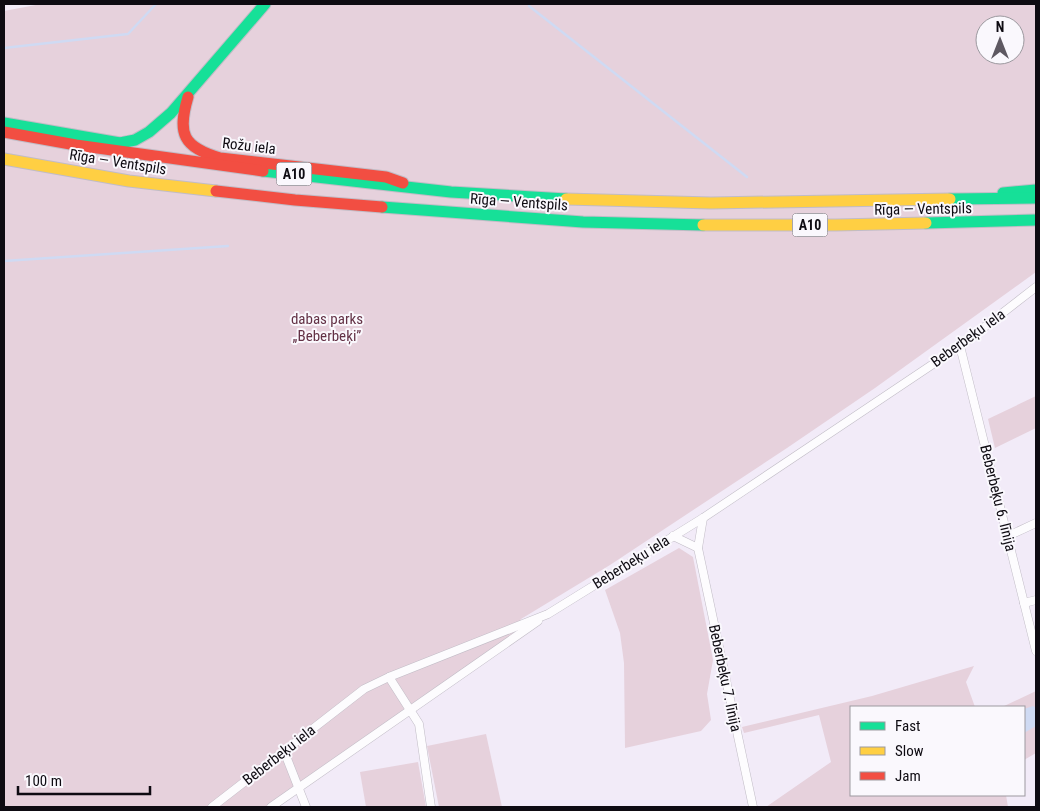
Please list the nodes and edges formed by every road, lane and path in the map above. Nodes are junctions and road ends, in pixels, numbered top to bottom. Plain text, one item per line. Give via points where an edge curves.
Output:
1 (265, 4) edge
2 (190, 93) junction
3 (4, 123) edge
4 (4, 132) edge
5 (4, 159) edge
6 (420, 189) junction
7 (1036, 190) edge
8 (968, 198) junction
9 (1036, 198) edge
10 (1036, 220) edge
11 (1036, 287) edge
12 (960, 346) junction
13 (703, 518) junction
14 (1036, 523) edge
15 (673, 536) junction
16 (1008, 536) junction
17 (698, 548) junction
18 (1036, 600) edge
19 (1024, 603) junction
20 (548, 614) junction
21 (1036, 650) edge
22 (389, 677) junction
23 (410, 710) junction
24 (284, 751) junction
25 (298, 788) junction
26 (212, 807) edge
27 (271, 807) edge
28 (306, 807) edge
29 (431, 807) edge
30 (753, 807) edge

1 - 2 main road, Rožu iela
2 - 3 main road, Rožu iela via 162,121 136,140 120,143
2 - 6 main road, Rožu iela via 182,128 185,138 202,153 220,158 386,177
4 - 6 main road, Rīga — Ventspils / A10 via 215,165
5 - 10 main road, Rīga — Ventspils / A10 via 128,181 295,200 583,222 836,225
6 - 8 main road, Rīga — Ventspils / A10 via 585,200 711,203
7 - 8 main road
8 - 9 main road, A10
11 - 12 street, Beberbeķu iela
12 - 13 street, Beberbeķu iela
12 - 16 street, Beberbeķu 6. līnija
13 - 15 street, Beberbeķu iela
13 - 17 street, Beberbeķu 7. līnija
14 - 16 street
15 - 17 street
15 - 20 street, Beberbeķu iela
16 - 19 street, Beberbeķu 6. līnija
17 - 30 street, Beberbeķu 7. līnija
18 - 19 street
19 - 21 street, Beberbeķu 6. līnija
20 - 22 street, Beberbeķu iela
20 - 23 street
22 - 23 street
22 - 24 street, Beberbeķu iela via 364,689
23 - 25 street
23 - 29 street via 419,724
24 - 25 street
24 - 26 street, Beberbeķu iela
25 - 27 street
25 - 28 street

